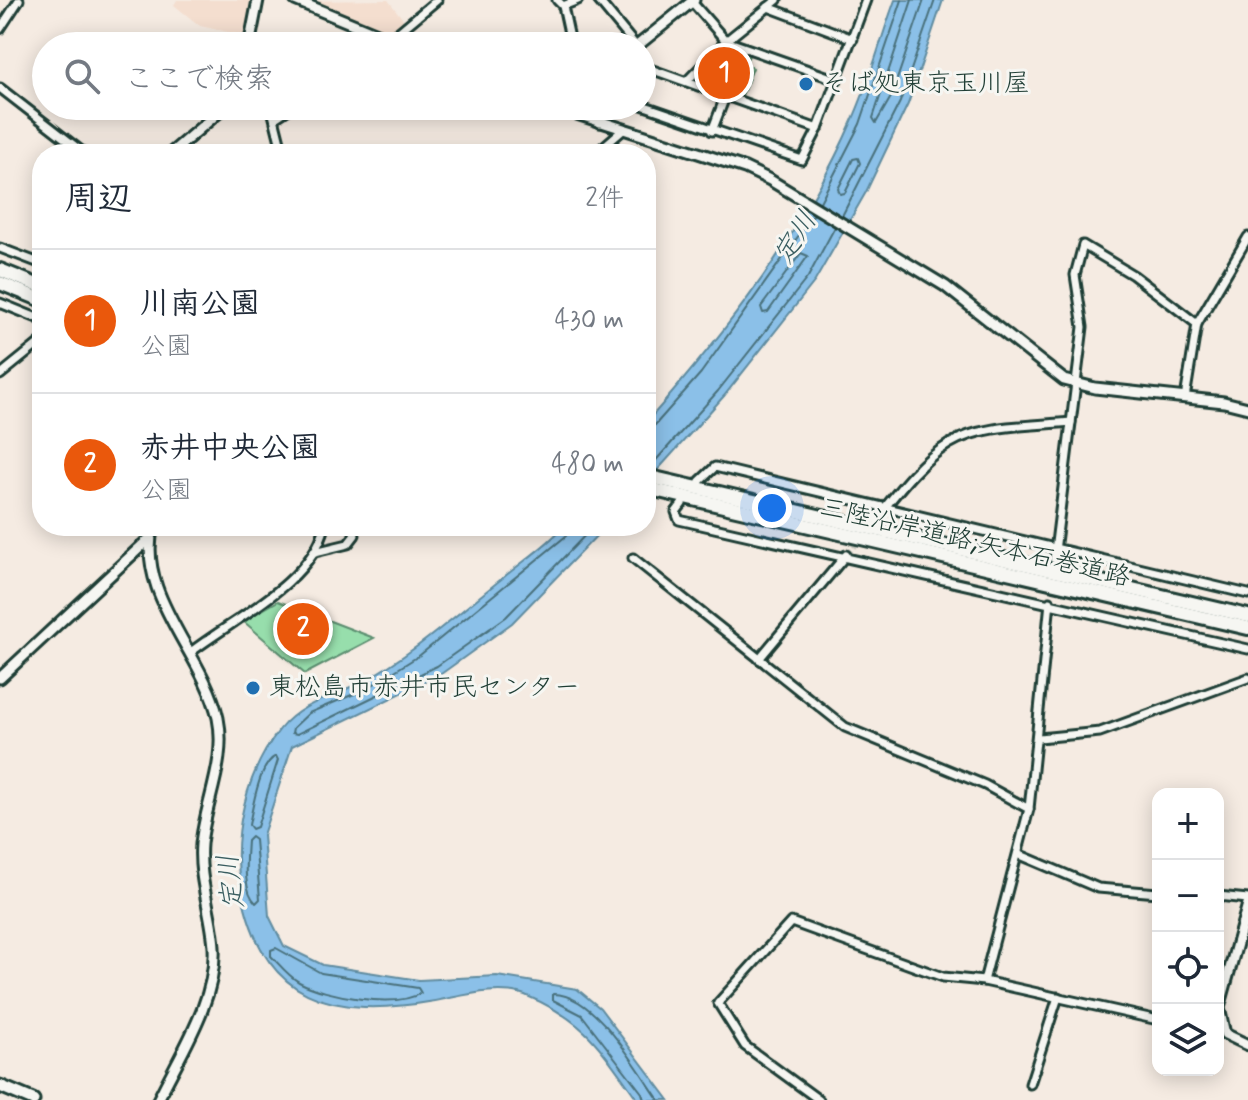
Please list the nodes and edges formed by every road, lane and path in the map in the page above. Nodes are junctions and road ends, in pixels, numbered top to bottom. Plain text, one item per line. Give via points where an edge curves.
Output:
1 (19, 0) edge
2 (258, 0) edge
3 (295, 0) edge
4 (437, 0) edge
5 (578, 0) edge
6 (598, 0) edge
7 (777, 0) edge
8 (866, 0) edge
9 (693, 1) edge
10 (560, 3) edge
11 (768, 7) junction
12 (0, 29) edge
13 (252, 32) edge
14 (374, 32) edge
15 (399, 32) edge
16 (566, 32) edge
17 (625, 32) edge
18 (654, 32) edge
19 (853, 39) junction
20 (726, 41) junction
21 (656, 71) edge
22 (837, 80) junction
23 (687, 81) junction
24 (0, 88) edge
25 (725, 97) junction
26 (656, 110) edge
27 (32, 113) edge
28 (41, 120) edge
29 (210, 120) edge
30 (275, 120) edge
31 (594, 120) edge
32 (600, 122) joint
33 (624, 129) junction
34 (818, 129) junction
35 (712, 131) junction
36 (72, 144) edge
37 (182, 144) edge
38 (281, 144) edge
39 (607, 144) edge
40 (1248, 237) edge
41 (0, 248) edge
42 (32, 260) edge
43 (0, 270) edge
44 (0, 283) edge
45 (32, 283) edge
46 (32, 296) edge
47 (0, 303) edge
48 (32, 316) edge
49 (1197, 324) junction
50 (32, 349) edge
51 (0, 375) edge
52 (1077, 384) junction
53 (1185, 398) junction
54 (1248, 408) edge
55 (1071, 422) junction
56 (656, 480) edge
57 (656, 489) edge
58 (689, 492) junction
59 (883, 510) junction
60 (875, 520) dead end
61 (150, 536) edge
62 (321, 536) edge
63 (354, 536) edge
64 (149, 539) junction
65 (1056, 548) junction
66 (315, 552) junction
67 (633, 558) dead end
68 (844, 558) junction
69 (1054, 559) dead end
70 (1248, 594) edge
71 (1050, 602) junction
72 (1248, 616) edge
73 (1248, 628) edge
74 (1248, 649) edge
75 (191, 652) junction
76 (759, 659) junction
77 (0, 678) edge
78 (1248, 678) edge
79 (1039, 738) junction
80 (1029, 809) junction
81 (1018, 854) junction
82 (1152, 892) edge
83 (1224, 897) edge
84 (1248, 901) edge
85 (984, 981) junction
86 (1058, 997) junction
87 (1220, 1004) edge
88 (1152, 1019) edge
89 (1224, 1034) edge
90 (1248, 1045) edge
91 (1030, 1084) dead end
92 (0, 1086) edge
93 (33, 1100) edge
94 (158, 1100) edge
95 (819, 1100) edge

1 - 12 street
2 - 13 street
3 - 14 street
4 - 15 street
5 - 10 street
6 - 17 street
7 - 11 street
8 - 19 street
9 - 18 street
9 - 20 street
10 - 16 street
11 - 19 street
11 - 20 street
19 - 22 street
20 - 22 street
20 - 23 street
21 - 23 street
22 - 34 street
23 - 25 street
24 - 27 street
25 - 34 street
25 - 35 street
26 - 35 street
28 - 36 street
29 - 37 street
30 - 38 street
31 - 32 street
32 - 33 street
33 - 39 street
33 - 52 street via 745,168 805,201 945,286 1047,369
34 - 35 street via 802,160
40 - 49 street
41 - 42 street
43 - 45 highway
44 - 46 highway
47 - 48 street
49 - 52 street via 1083,245 1075,275 1083,327
49 - 53 street
50 - 51 street
52 - 53 street
52 - 55 street
53 - 54 street
55 - 59 street via 981,433 949,443
55 - 65 street
56 - 58 highway, 三陸沿岸道路;矢本石巻道路
57 - 58 highway, 三陸沿岸道路;矢本石巻道路
58 - 59 street via 715,467
58 - 68 street via 676,512 679,520
58 - 72 highway, 三陸沿岸道路;矢本石巻道路
58 - 73 highway, 三陸沿岸道路;矢本石巻道路
59 - 60 street
59 - 65 street
61 - 64 street
62 - 66 street
63 - 66 street via 348,544
64 - 75 street via 164,603
64 - 77 street
65 - 69 street
65 - 70 street
66 - 75 street via 277,592
67 - 76 street
68 - 71 street
68 - 76 street
71 - 74 street
71 - 79 street
75 - 94 street via 219,721 219,754 200,857 214,967 206,997
76 - 80 street via 845,727 985,785
78 - 79 street via 1100,732
79 - 80 street
80 - 81 street
81 - 82 street via 1098,888
81 - 85 street
83 - 84 street
84 - 87 street
85 - 86 street
85 - 95 street via 943,977 791,922 718,1003 745,1046
86 - 88 street
86 - 91 street
89 - 90 street
92 - 93 main road

